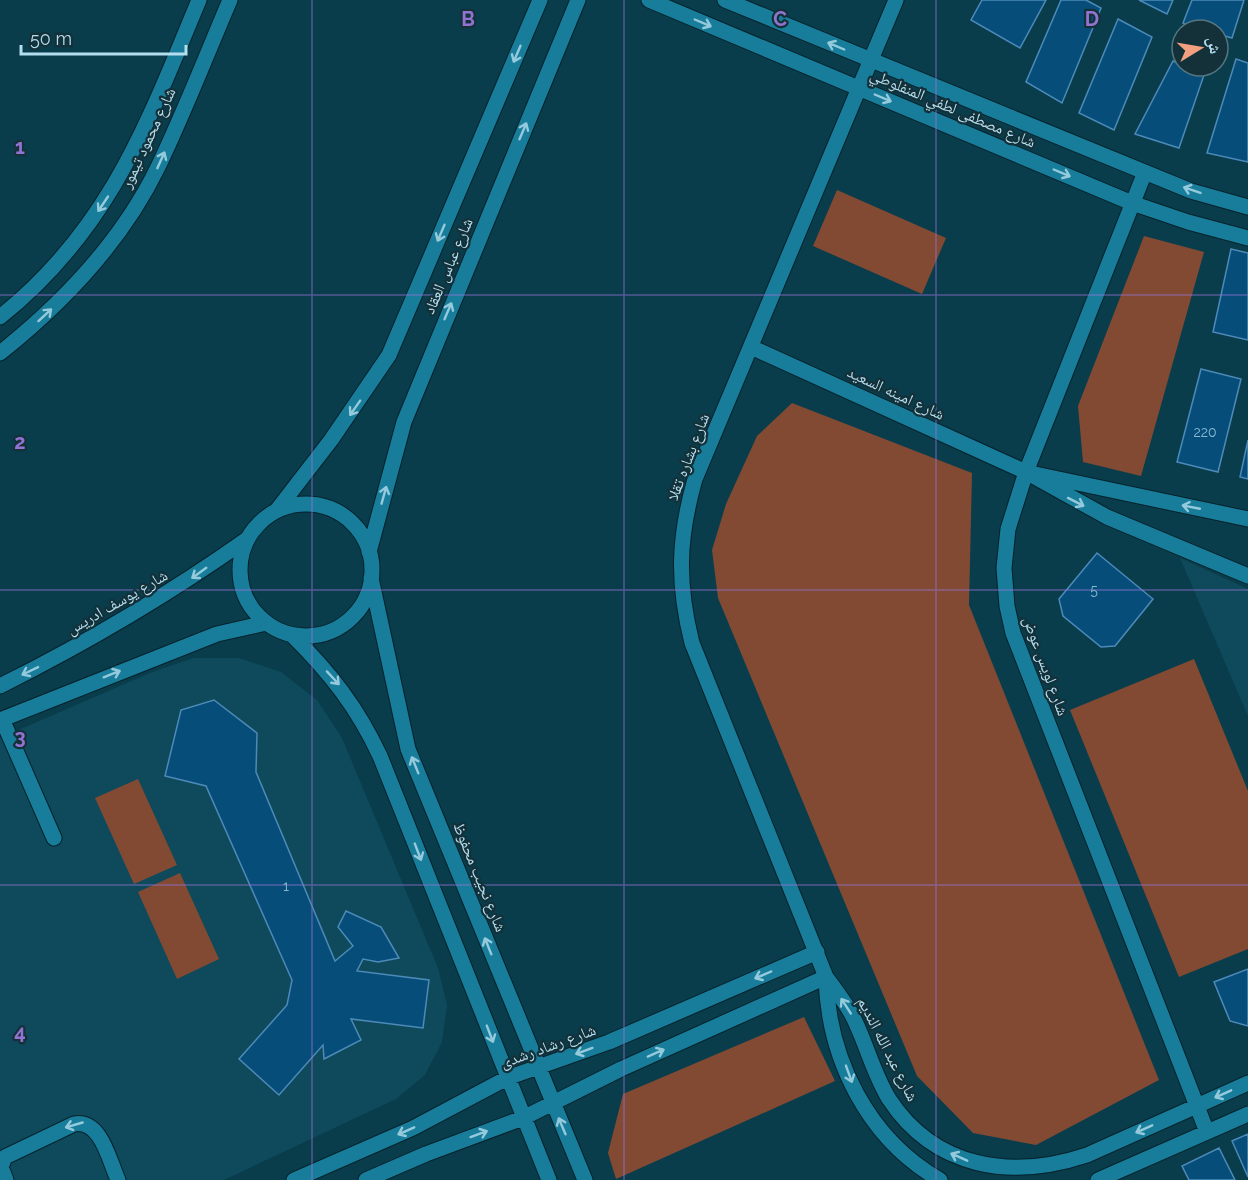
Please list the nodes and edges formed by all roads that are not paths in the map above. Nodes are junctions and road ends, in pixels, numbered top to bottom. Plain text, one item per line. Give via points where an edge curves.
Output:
1 (200, 0) edge
2 (230, 0) edge
3 (540, 0) edge
4 (578, 0) edge
5 (649, 0) edge
6 (725, 0) edge
7 (896, 0) edge
8 (870, 60) junction
9 (165, 83) junction
10 (858, 88) junction
11 (189, 94) junction
12 (1145, 172) junction
13 (1132, 203) junction
14 (1248, 207) edge
15 (1248, 238) edge
16 (0, 317) edge
17 (751, 347) junction
18 (0, 353) edge
19 (1026, 472) junction
20 (277, 510) junction
21 (1248, 519) edge
22 (247, 539) junction
23 (369, 552) junction
24 (1248, 576) edge
25 (371, 578) junction
26 (266, 623) junction
27 (293, 636) junction
28 (0, 686) edge
29 (1, 720) edge
30 (54, 838) dead end
31 (817, 952) junction
32 (826, 977) junction
33 (538, 1066) junction
34 (507, 1078) junction
35 (1248, 1083) edge
36 (554, 1104) junction
37 (1197, 1105) junction
38 (1248, 1114) edge
39 (524, 1118) junction
40 (1208, 1132) junction
41 (6, 1180) edge
42 (118, 1180) edge
43 (294, 1180) edge
44 (366, 1180) edge
45 (549, 1180) edge
46 (585, 1180) edge
47 (940, 1180) edge
48 (1098, 1180) edge

1 - 9 street, شارع محمود تيمور
2 - 11 street, شارع محمود تيمور
3 -> 20 street, شارع عباس العقاد via 389,355
23 -> 4 street, شارع عباس العقاد via 404,422
5 -> 10 street, شارع مصطفى لطفي المنفلوطي
8 -> 6 street, شارع مصطفى لطفي المنفلوطي
7 - 8 street, شارع بشاره تقلا
8 - 10 street, شارع بشاره تقلا
8 - 12 street, شارع مصطفى لطفي المنفلوطي
9 - 11 street
9 -> 16 street, شارع محمود تيمور via 132,157 102,206 43,278
10 -> 13 street, شارع مصطفى لطفي المنفلوطي
10 - 17 street, شارع بشاره تقلا
18 -> 11 street, شارع محمود تيمور via 69,292 132,213 158,168
12 - 13 street, شارع لويس عوض
14 -> 12 street, شارع مصطفى لطفي المنفلوطي via 1191,191
13 - 15 street, شارع مصطفى لطفي المنفلوطي
13 - 19 street, شارع لويس عوض
17 - 19 street, شارع امينه السعيد
17 - 31 street, شارع بشاره تقلا via 695,479 680,544 680,577 692,643
21 -> 19 street, شارع امينه السعيد
19 -> 24 street, شارع امينه السعيد via 1107,517
19 - 37 street, شارع لويس عوض via 1008,529 1004,568 1006,606 1013,633
20 - 22 street via 264,517
20 - 23 street via 297,503 319,504 339,512 356,526
22 - 26 street via 240,557 244,596
22 -> 28 street, شارع يوسف ادريس via 127,618
23 - 25 street
25 - 27 street via 369,593 351,619 324,634
33 -> 25 street, شارع نجيب محفوظ via 408,749
26 - 27 street
29 -> 26 street via 218,633
27 -> 34 street via 344,691 363,719
29 - 30 street
31 - 32 street, شارع بشاره تقلا
31 -> 33 street, شارع رشاد رشدى via 609,1042
36 -> 32 street via 621,1069
37 -> 32 street, شارع عبد الله النديم via 1063,1164 1014,1171 965,1161 942,1150 903,1118 877,1075 852,1014
32 -> 47 street via 830,1022 866,1112 900,1152
33 - 34 street, شارع رشاد رشدى
33 - 36 street, شارع نجيب محفوظ
34 - 39 street
34 -> 43 street, شارع رشاد رشدى via 413,1128
35 -> 37 street, شارع عبد الله النديم
36 - 39 street
46 -> 36 street, شارع نجيب محفوظ
37 - 40 street, شارع لويس عوض
38 - 40 street
44 -> 39 street
39 - 45 street
40 - 48 street
42 -> 41 street via 97,1133 83,1122 5,1157 1,1167

